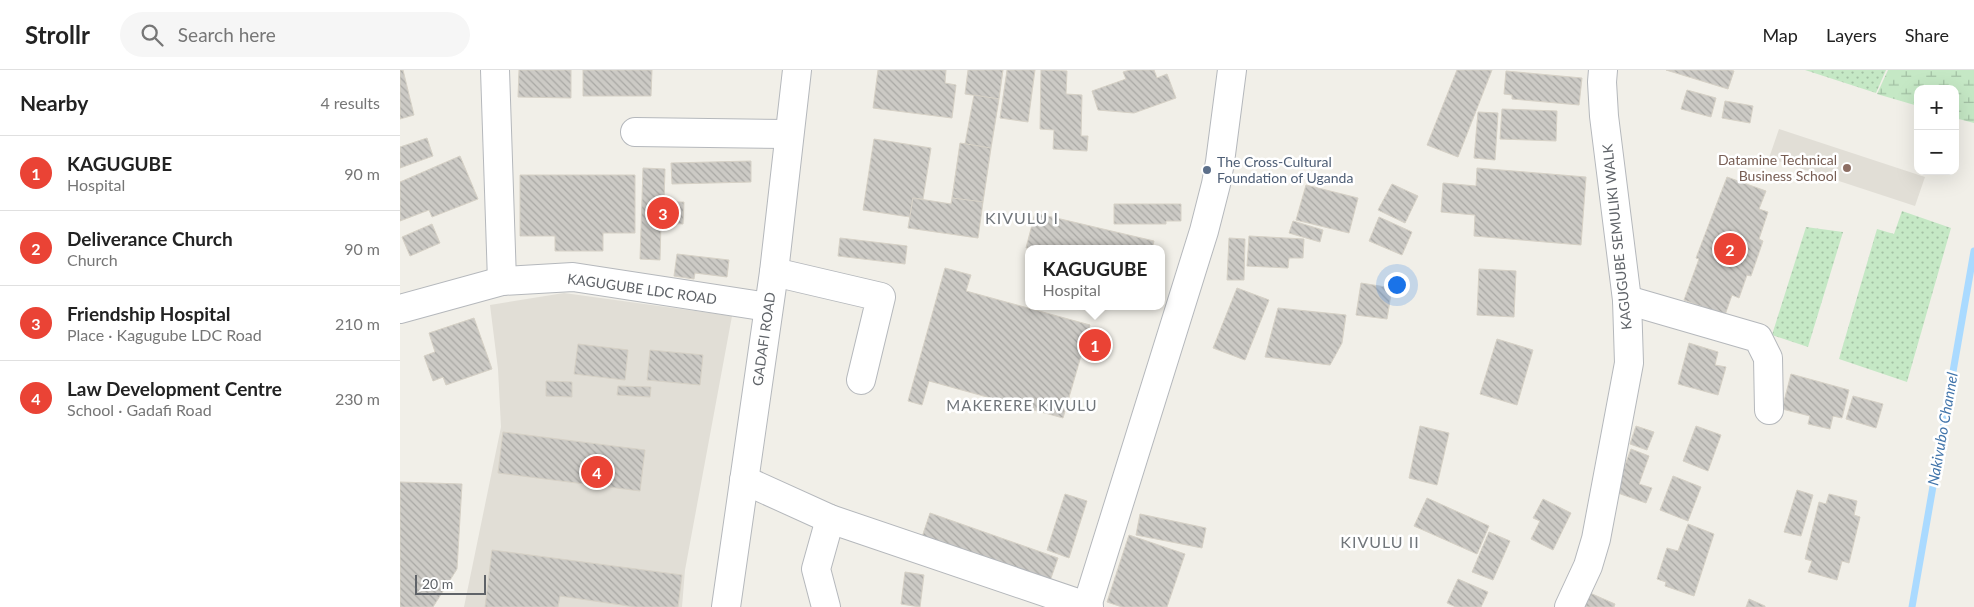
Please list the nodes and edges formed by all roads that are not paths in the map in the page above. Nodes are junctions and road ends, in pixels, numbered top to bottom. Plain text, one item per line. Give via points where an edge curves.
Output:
1 (495, 70) edge
2 (797, 70) edge
3 (1232, 70) edge
4 (1603, 70) edge
5 (635, 132) dead end
6 (789, 134) junction
7 (774, 272) junction
8 (502, 281) junction
9 (1627, 300) junction
10 (768, 307) junction
11 (400, 309) edge
12 (861, 380) dead end
13 (1769, 410) dead end
14 (744, 480) junction
15 (830, 519) junction
16 (1088, 606) edge
17 (726, 607) edge
18 (826, 607) edge
19 (1569, 607) edge

1 - 8 street
2 - 6 street, GADAFI ROAD
3 - 16 street via 1220,162 1209,212
4 - 9 street, KAGUGUBE SEMULIKI WALK via 1604,116
5 - 6 street
6 - 7 street, GADAFI ROAD
7 - 10 street, GADAFI ROAD
7 - 12 street via 881,297
8 - 10 street, KAGUGUBE LDC ROAD via 573,277
8 - 11 street, KAGUGUBE LDC ROAD
9 - 13 street via 1758,338 1768,358
9 - 19 street, KAGUGUBE SEMULIKI WALK via 1628,363 1596,539 1588,566
10 - 14 street, GADAFI ROAD
14 - 15 street
14 - 17 street, GADAFI ROAD
15 - 16 street
15 - 18 street via 816,569

